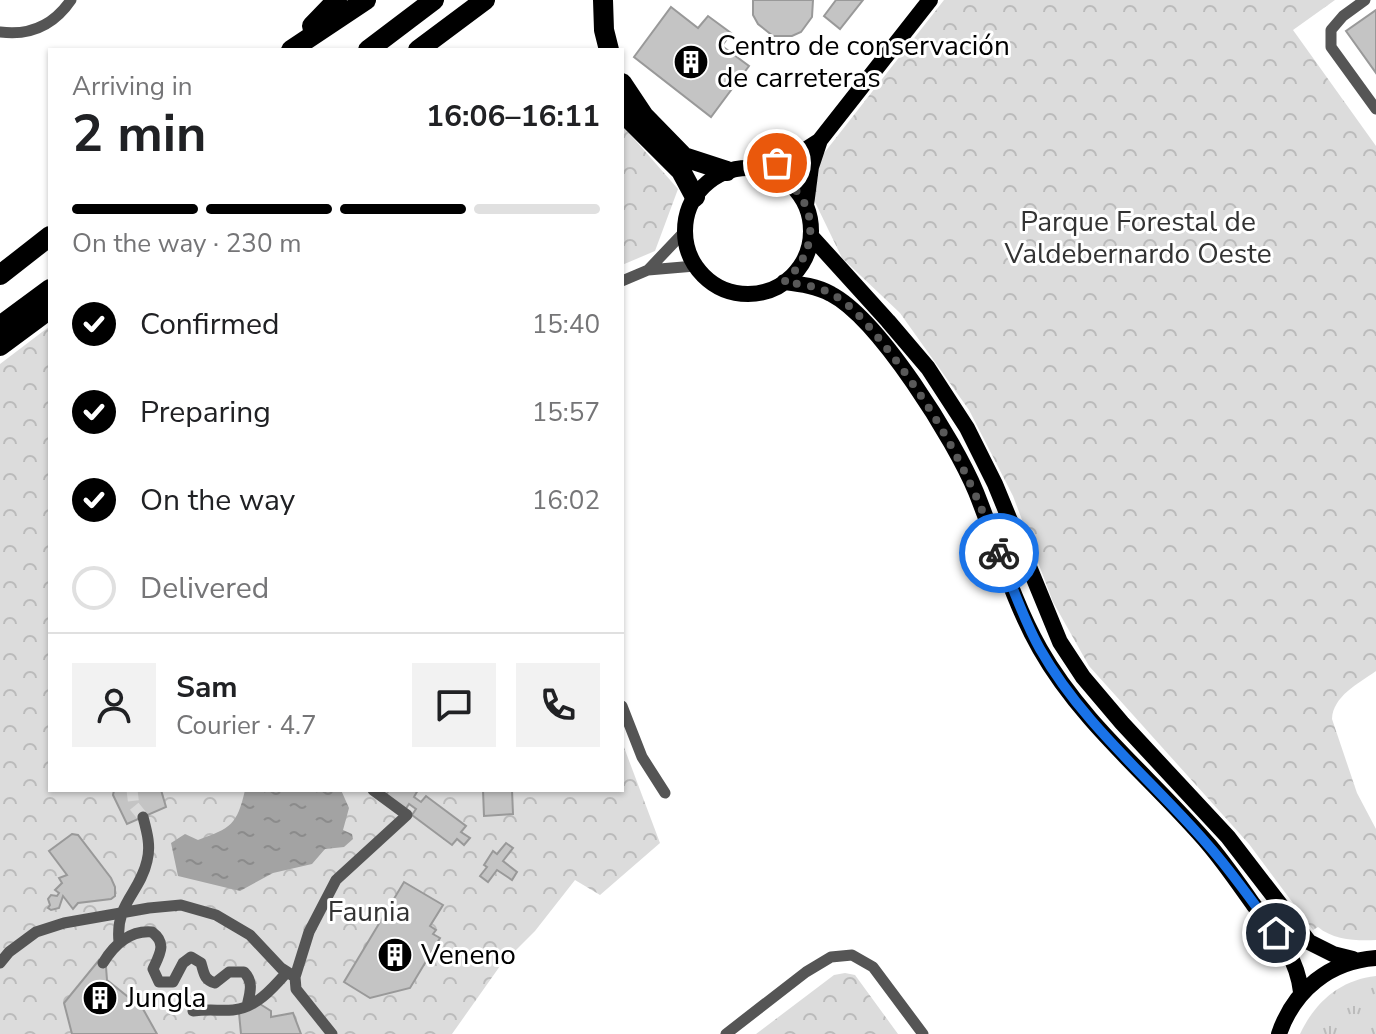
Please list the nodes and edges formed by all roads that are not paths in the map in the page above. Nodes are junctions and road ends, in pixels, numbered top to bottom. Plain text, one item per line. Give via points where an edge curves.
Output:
1 (71, 0) edge
2 (337, 0) edge
3 (366, 0) edge
4 (434, 0) edge
5 (485, 0) edge
6 (603, 0) edge
7 (930, 0) edge
8 (1365, 0) edge
9 (0, 32) edge
10 (293, 48) edge
11 (294, 48) edge
12 (371, 48) edge
13 (421, 48) edge
14 (608, 48) edge
15 (624, 86) edge
16 (1376, 109) edge
17 (624, 114) edge
18 (820, 140) junction
19 (762, 169) junction
20 (727, 171) junction
21 (695, 197) junction
22 (806, 206) junction
23 (685, 231) junction
24 (811, 236) junction
25 (48, 238) edge
26 (695, 266) junction
27 (648, 270) junction
28 (0, 275) edge
29 (624, 280) edge
30 (784, 282) junction
31 (48, 290) edge
32 (48, 310) edge
33 (0, 326) edge
34 (0, 346) edge
35 (624, 711) edge
36 (376, 792) edge
37 (665, 793) dead end
38 (143, 817) tunnel mouth
39 (122, 913) junction
40 (119, 942) junction
41 (1376, 958) edge
42 (1353, 959) junction
43 (0, 963) edge
44 (103, 963) dead end
45 (291, 975) junction
46 (1301, 992) junction
47 (247, 1006) junction
48 (193, 1011) dead end
49 (332, 1034) edge
50 (726, 1034) edge
51 (923, 1034) edge
52 (1279, 1034) edge

1 - 9 street via 50,24 32,31
2 - 10 highway
3 - 11 highway
4 - 12 highway
5 - 13 highway
6 - 14 highway
7 - 18 main road
8 - 16 street via 1331,30 1331,47
15 - 20 highway via 644,116 684,157
17 - 21 highway via 681,171
18 - 19 main road via 791,159
18 - 22 main road
19 - 20 main road
19 - 22 main road via 788,183
20 - 21 main road
21 - 23 main road
22 - 24 main road
23 - 26 main road
23 - 27 street
24 - 30 main road via 803,262
24 - 42 main road via 928,368 967,428 1060,642 1083,677 1228,837 1309,942
25 - 28 highway
26 - 27 street
26 - 30 main road via 713,283 736,293 761,293
27 - 29 street
30 - 46 main road via 817,288 846,303 911,381 975,489 1040,649 1067,690 1209,846 1292,954
31 - 33 highway
32 - 34 highway
35 - 37 street via 642,757
36 - 45 street via 407,815 336,880
38 - 39 street via 147,861
39 - 40 street
39 - 43 street via 36,932
39 - 45 street via 181,905 216,915 250,935
40 - 44 street
40 - 47 street via 139,932 158,936 162,951 153,974 163,984 177,978 191,957 201,963 210,982 229,972 244,972 251,988
41 - 42 main road
42 - 46 main road
45 - 47 street
45 - 49 street
46 - 52 main road
47 - 48 street
50 - 51 street via 806,972 831,957 852,955 873,967

